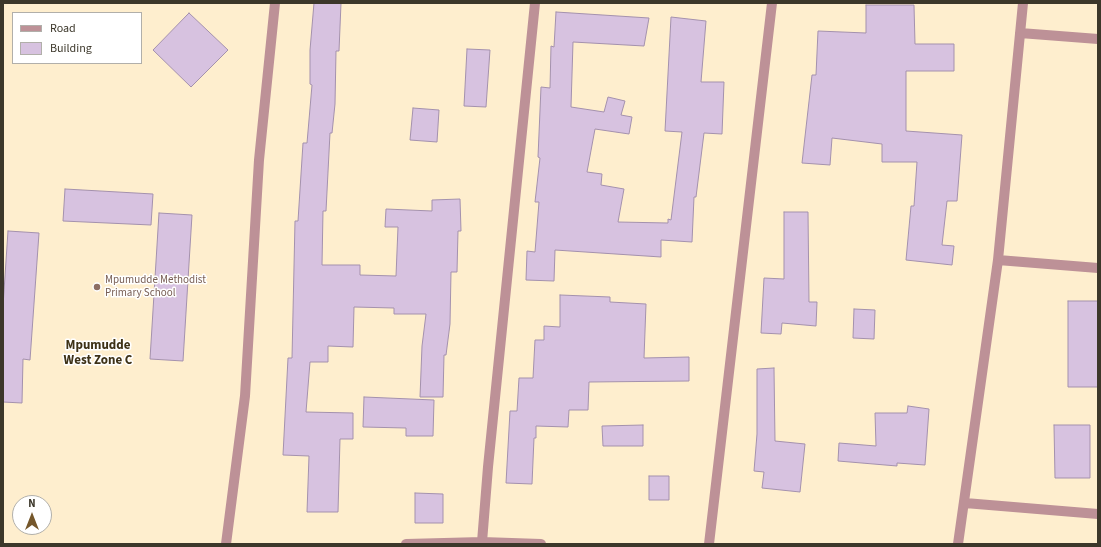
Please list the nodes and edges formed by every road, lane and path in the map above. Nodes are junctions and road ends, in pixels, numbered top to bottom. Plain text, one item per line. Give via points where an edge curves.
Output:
1 (275, 3) edge
2 (535, 3) edge
3 (772, 3) edge
4 (1023, 3) edge
5 (1020, 33) junction
6 (1098, 40) edge
7 (998, 260) junction
8 (1098, 268) edge
9 (965, 503) junction
10 (1098, 514) edge
11 (482, 542) junction
12 (504, 543) edge
13 (226, 544) edge
14 (406, 544) edge
15 (541, 544) edge
16 (709, 544) edge
17 (958, 544) edge

1 - 13 street via 259,160 245,396
2 - 11 street
3 - 16 street
4 - 5 street
5 - 6 street
5 - 7 street
7 - 8 street
7 - 9 street
9 - 10 street
9 - 17 street
11 - 12 street
11 - 14 street
12 - 15 street

